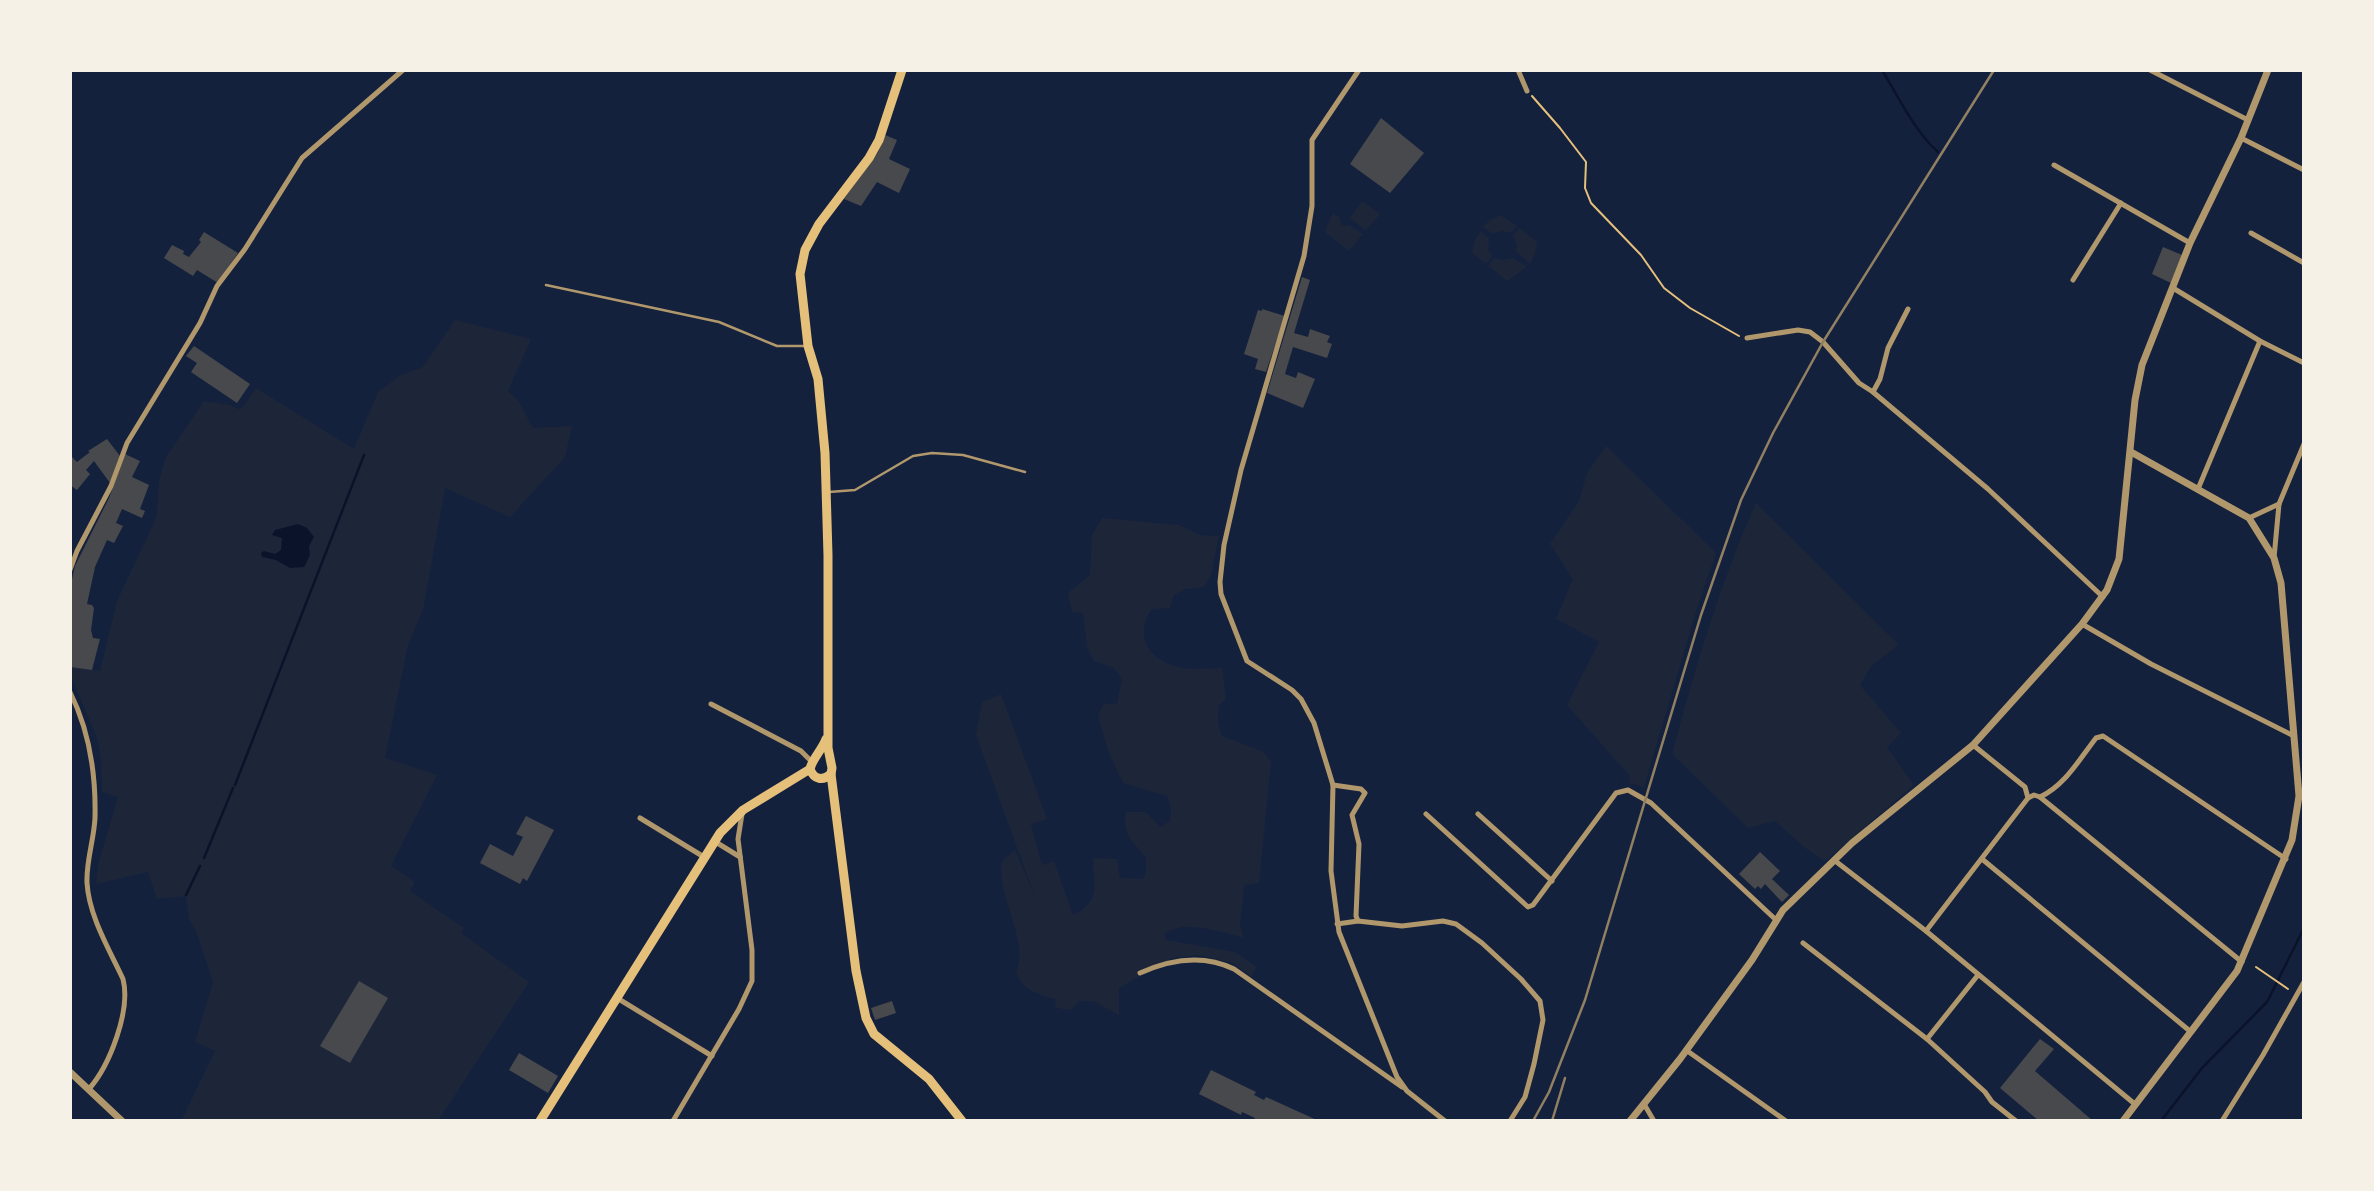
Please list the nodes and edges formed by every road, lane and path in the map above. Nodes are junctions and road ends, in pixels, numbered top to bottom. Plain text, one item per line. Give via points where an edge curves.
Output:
1 (402, 70) edge
2 (902, 70) edge
3 (1359, 70) edge
4 (1518, 70) edge
5 (2150, 70) edge
6 (2268, 70) edge
7 (1527, 91) joint
8 (2248, 120) junction
9 (2241, 138) junction
10 (2054, 165) dead end
11 (2304, 170) edge
12 (2121, 203) junction
13 (2252, 233) dead end
14 (2190, 243) junction
15 (2304, 263) edge
16 (2073, 280) dead end
17 (546, 285) dead end
18 (2173, 288) junction
19 (1908, 309) dead end
20 (1747, 338) joint
21 (2260, 341) junction
22 (808, 346) junction
23 (2304, 363) edge
24 (1873, 392) junction
25 (2304, 444) edge
26 (2131, 452) junction
27 (1025, 472) dead end
28 (2198, 489) junction
29 (825, 492) junction
30 (2279, 503) junction
31 (2249, 519) junction
32 (2274, 558) junction
33 (70, 570) edge
34 (2103, 597) junction
35 (2082, 624) junction
36 (70, 692) edge
37 (711, 704) dead end
38 (2294, 736) junction
39 (827, 737) junction
40 (1973, 745) junction
41 (830, 762) junction
42 (813, 763) junction
43 (831, 774) junction
44 (1333, 785) junction
45 (2028, 797) junction
46 (2040, 797) junction
47 (743, 810) junction
48 (1426, 814) dead end
49 (1478, 814) dead end
50 (640, 818) dead end
51 (714, 841) junction
52 (704, 857) junction
53 (740, 857) junction
54 (1982, 859) junction
55 (2286, 859) junction
56 (1834, 860) junction
57 (1552, 881) junction
58 (1775, 919) junction
59 (1358, 922) junction
60 (1337, 924) junction
61 (1926, 931) junction
62 (1803, 943) dead end
63 (2242, 962) junction
64 (2256, 967) dead end
65 (1140, 973) dead end
66 (1978, 975) junction
67 (2304, 982) edge
68 (2288, 989) dead end
69 (2302, 992) edge
70 (617, 998) junction
71 (2191, 1032) junction
72 (1927, 1039) junction
73 (1686, 1050) junction
74 (712, 1056) junction
75 (70, 1072) edge
76 (89, 1088) junction
77 (1407, 1091) junction
78 (1644, 1104) junction
79 (2136, 1105) junction
80 (122, 1121) edge
81 (540, 1121) edge
82 (673, 1121) edge
83 (962, 1121) edge
84 (1446, 1121) edge
85 (1510, 1121) edge
86 (1630, 1121) edge
87 (1654, 1121) edge
88 (1786, 1121) edge
89 (2016, 1121) edge
90 (2123, 1121) edge
91 (2222, 1121) edge

1 - 33 street via 302,158 218,286 127,443
2 - 22 main road via 879,140 805,250 799,285
3 - 44 street via 1312,140 1312,206 1300,273 1241,470 1220,582 1220,594 1247,661 1301,699 1314,723
4 - 7 street
5 - 8 street
6 - 8 street
7 - 20 path via 1586,162 1585,188 1591,203 1642,255 1664,288 1733,334
8 - 9 street
9 - 11 street
9 - 14 street
10 - 12 street
12 - 14 street
12 - 16 street
13 - 15 street
14 - 18 street
17 - 22 lane via 719,322 777,346
18 - 21 street
18 - 26 street via 2138,382
19 - 24 street
20 - 24 street via 1810,332
21 - 23 street
21 - 28 street
22 - 29 main road via 821,401
24 - 34 street via 1988,489
25 - 30 street
26 - 28 street
26 - 34 street via 2119,559
27 - 29 lane via 963,455 932,453 913,456 855,490
28 - 31 street
29 - 39 main road
30 - 31 street
30 - 32 street
31 - 32 street
32 - 38 street via 2281,583
34 - 35 street
35 - 38 street
35 - 40 street
36 - 76 street via 92,757 95,819 87,883 91,905 125,991 104,1068
37 - 42 street via 801,751
38 - 55 street via 2298,808
39 - 41 main road
39 - 42 main road
40 - 45 street via 2025,787
40 - 56 street
41 - 42 main road via 825,758
41 - 43 main road
42 - 43 main road via 813,775 818,779
42 - 47 main road
43 - 83 main road via 866,1018 876,1037 929,1079
44 - 59 street via 1365,793 1352,815 1359,845
44 - 60 street via 1331,871
45 - 46 street
45 - 54 street
46 - 55 street via 2061,784 2096,738 2103,736
46 - 63 street
47 - 51 main road
47 - 53 street via 738,832
48 - 57 street via 1528,907
49 - 57 street
50 - 52 street
51 - 52 main road
51 - 53 street
52 - 70 main road
53 - 74 street via 753,973 747,995
54 - 61 street
54 - 71 street
55 - 63 street
56 - 58 street
56 - 61 street
57 - 58 street via 1616,793 1628,790 1651,803
58 - 73 street via 1752,960
59 - 60 street
59 - 85 street via 1456,925 1482,943 1540,1001 1543,1020 1534,1064 1525,1097
60 - 77 street via 1373,1023
61 - 66 street
62 - 72 street
63 - 71 street
64 - 68 path
65 - 77 street via 1162,963 1224,964
66 - 72 street
66 - 79 street
67 - 69 street
69 - 91 street
70 - 74 street
70 - 81 main road
71 - 79 street
72 - 89 street
73 - 78 street
73 - 88 street
74 - 82 street
75 - 76 street
76 - 80 street
77 - 84 street
78 - 86 street
78 - 87 street
79 - 90 street

